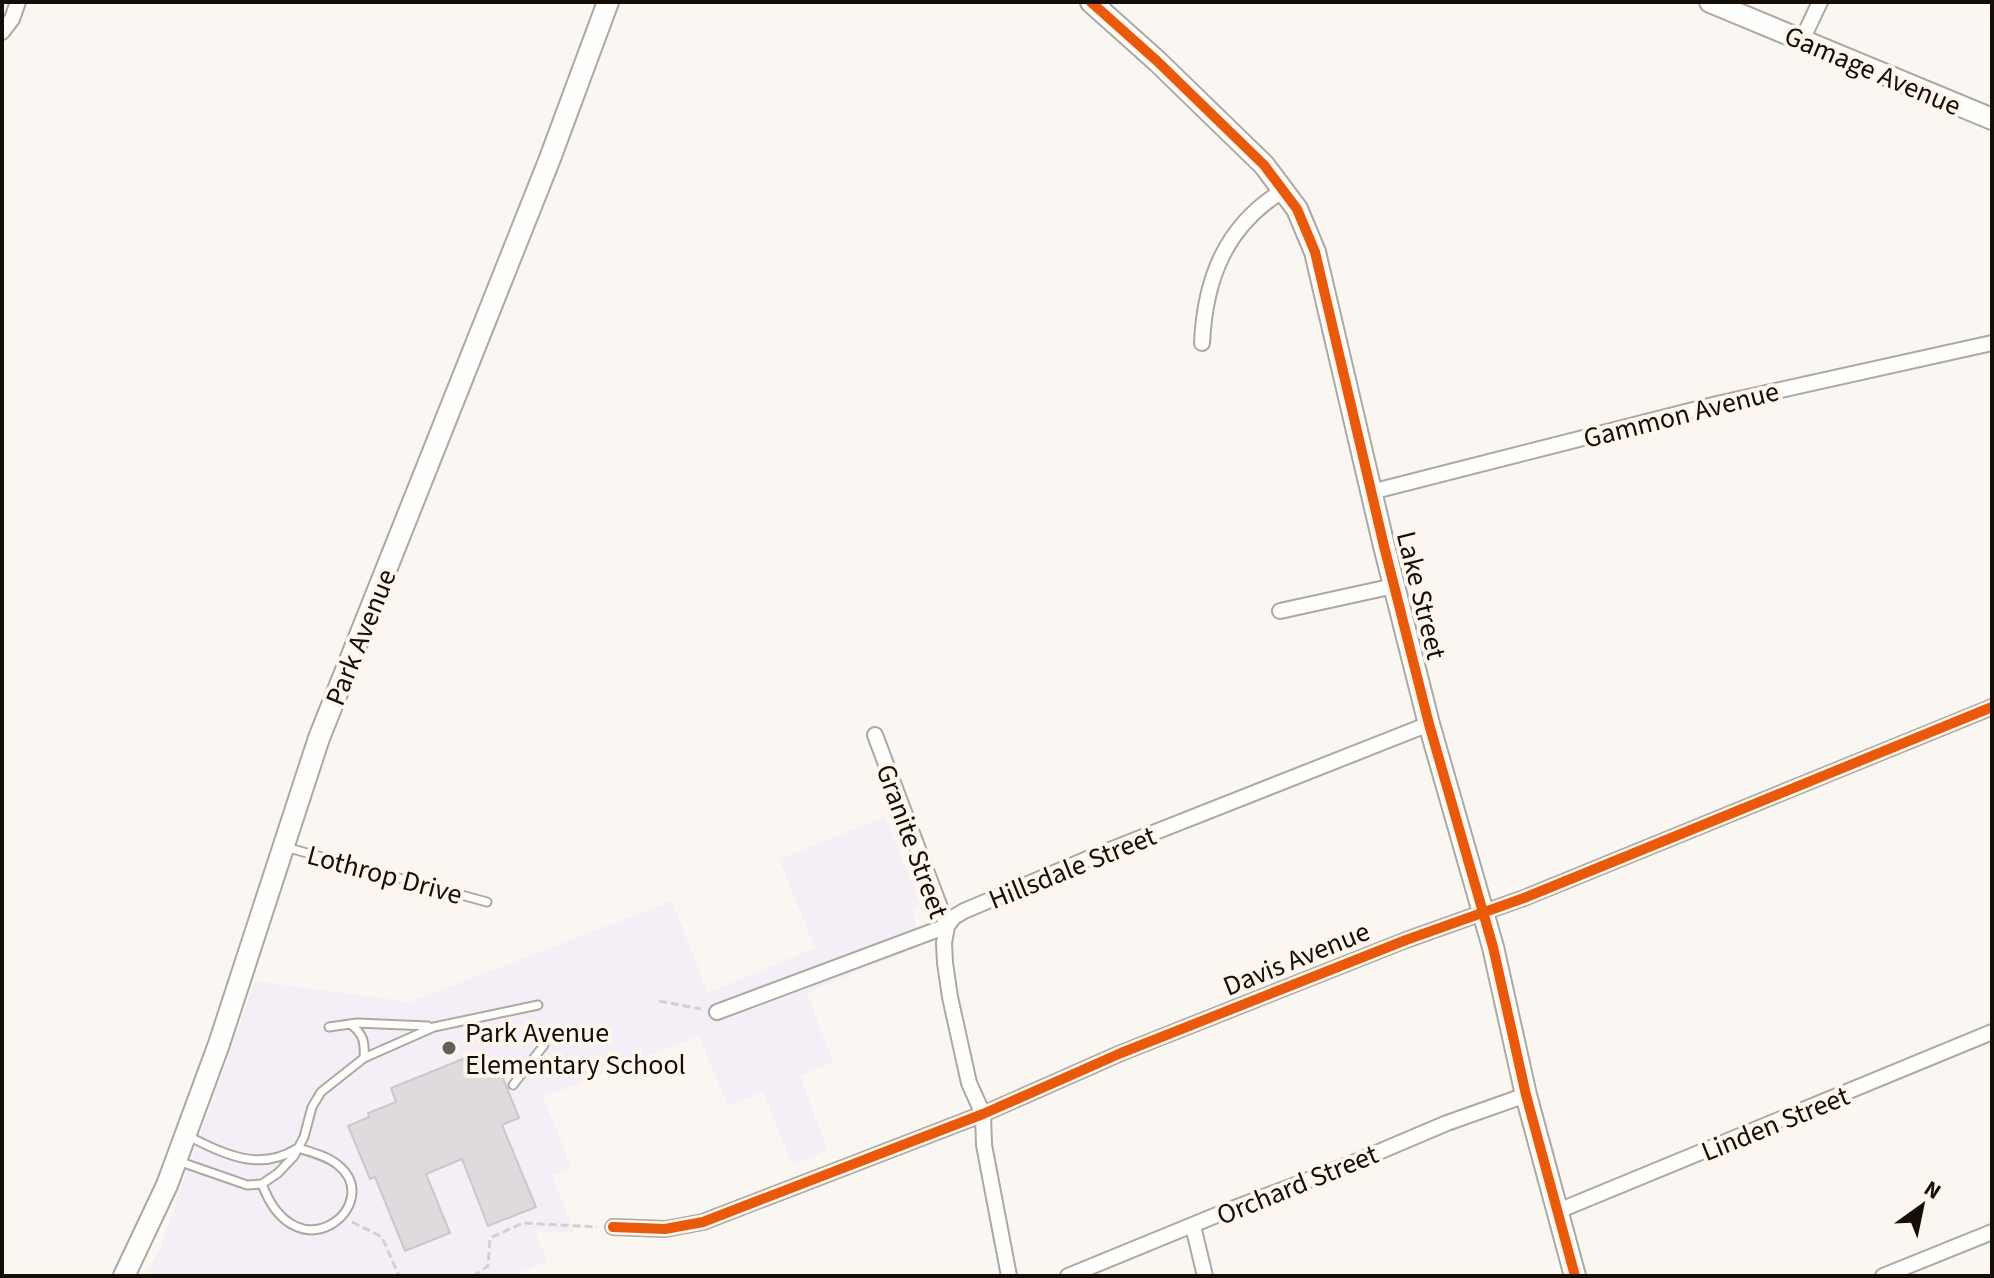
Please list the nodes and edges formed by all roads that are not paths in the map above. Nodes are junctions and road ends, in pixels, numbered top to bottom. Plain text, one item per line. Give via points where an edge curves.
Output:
1 (18, 2) edge
2 (608, 2) edge
3 (1091, 2) edge
4 (1710, 2) edge
5 (1820, 2) edge
6 (2, 32) edge
7 (1802, 40) junction
8 (1992, 119) edge
9 (1284, 190) junction
10 (1202, 343) dead end
11 (1992, 343) edge
12 (1371, 492) junction
13 (1394, 586) junction
14 (1280, 611) dead end
15 (1992, 707) edge
16 (1429, 724) junction
17 (875, 735) dead end
18 (283, 847) junction
19 (487, 902) dead end
20 (1482, 911) junction
21 (947, 926) junction
22 (538, 1005) dead end
23 (717, 1012) road end
24 (350, 1024) junction
25 (329, 1027) dead end
26 (434, 1027) junction
27 (1992, 1032) edge
28 (544, 1045) dead end
29 (364, 1058) junction
30 (513, 1085) dead end
31 (1526, 1095) junction
32 (983, 1114) junction
33 (186, 1135) junction
34 (298, 1148) junction
35 (176, 1161) junction
36 (262, 1184) junction
37 (1558, 1211) junction
38 (1193, 1226) junction
39 (613, 1227) road end
40 (1992, 1232) edge
41 (124, 1276) edge
42 (1009, 1276) edge
43 (1068, 1276) edge
44 (1205, 1276) edge
45 (1575, 1276) edge
46 (1883, 1276) edge

1 - 6 street
2 - 18 street, Park Avenue via 319,738
3 - 9 street, Lake Street via 1237,137
4 - 7 street, Gamage Avenue
5 - 7 street
7 - 8 street, Gamage Avenue
9 - 10 street via 1254,210 1221,255 1213,273
9 - 12 street, Lake Street via 1315,252
11 - 12 street, Gammon Avenue via 1717,404
12 - 13 street, Lake Street
13 - 14 street
13 - 16 street, Lake Street
15 - 20 street, Davis Avenue
16 - 20 street, Lake Street
16 - 21 street, Hillsdale Street via 1092,857 964,911
17 - 21 street, Granite Street
18 - 19 lane, Lothrop Drive
18 - 33 street, Park Avenue
20 - 31 street, Lake Street
20 - 32 street, Davis Avenue via 1121,1053
21 - 23 street, Hillsdale Street
21 - 32 street, Granite Street via 950,997 969,1083
22 - 26 lane
24 - 25 lane
24 - 26 lane
24 - 29 lane via 365,1043
26 - 29 lane
27 - 37 street, Linden Street
28 - 30 lane
29 - 34 lane via 321,1092
31 - 37 street, Lake Street
31 - 38 street, Orchard Street
32 - 39 street, Davis Avenue via 703,1222 665,1229
32 - 42 street, Granite Street
33 - 34 lane via 264,1162
33 - 35 street, Park Avenue
34 - 36 lane
34 - 36 lane via 339,1165 351,1182 344,1218 330,1231 313,1236 297,1232 269,1206
35 - 36 lane via 247,1185
35 - 41 street, Park Avenue
37 - 45 street, Lake Street
38 - 43 street, Orchard Street
38 - 44 street
40 - 46 street

